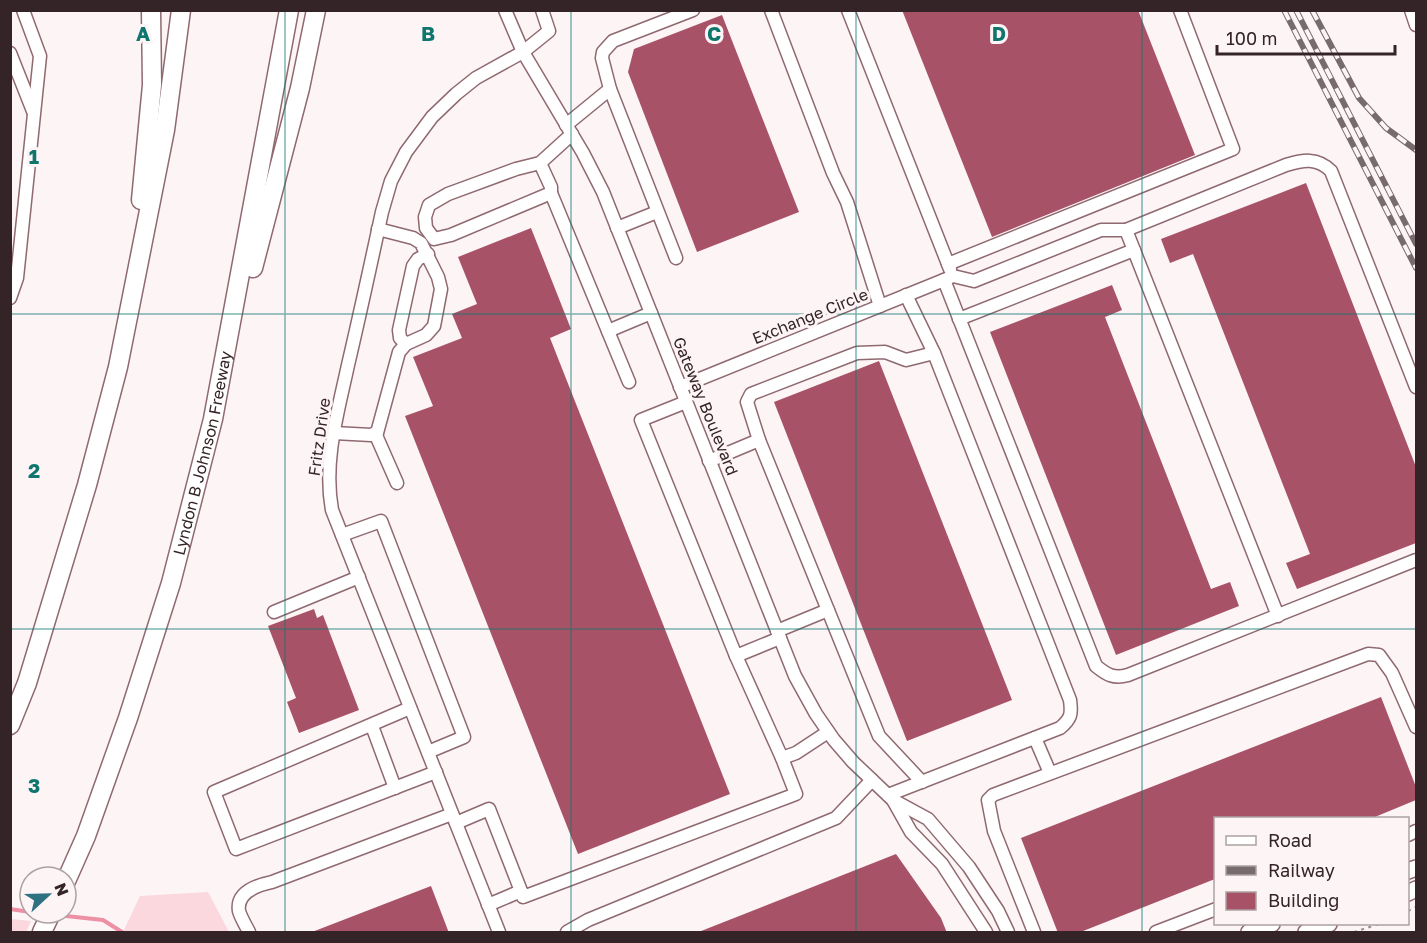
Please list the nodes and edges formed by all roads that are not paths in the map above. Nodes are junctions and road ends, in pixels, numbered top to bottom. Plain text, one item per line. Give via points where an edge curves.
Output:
1 (23, 10) edge
2 (152, 10) edge
3 (181, 10) edge
4 (290, 10) edge
5 (316, 10) edge
6 (505, 10) edge
7 (542, 10) edge
8 (693, 10) edge
9 (771, 10) edge
10 (848, 10) edge
11 (1180, 10) edge
12 (1411, 10) edge
13 (1416, 25) edge
14 (523, 52) junction
15 (10, 53) edge
16 (610, 89) junction
17 (34, 112) junction
18 (569, 129) junction
19 (540, 163) junction
20 (551, 194) junction
21 (657, 212) junction
22 (617, 228) junction
23 (378, 229) junction
24 (1126, 230) junction
25 (429, 232) junction
26 (418, 241) junction
27 (1134, 250) junction
28 (428, 254) junction
29 (676, 258) dead end
30 (948, 273) junction
31 (906, 295) junction
32 (11, 296) edge
33 (880, 306) junction
34 (651, 313) junction
35 (959, 319) junction
36 (608, 331) junction
37 (406, 344) junction
38 (934, 353) junction
39 (118, 367) junction
40 (629, 382) dead end
41 (680, 387) junction
42 (1416, 387) edge
43 (686, 402) junction
44 (213, 419) junction
45 (334, 433) junction
46 (375, 434) junction
47 (759, 440) junction
48 (709, 460) junction
49 (397, 483) dead end
50 (342, 535) junction
51 (1416, 560) edge
52 (359, 578) junction
53 (828, 610) junction
54 (274, 612) dead end
55 (1278, 616) junction
56 (778, 635) junction
57 (735, 656) junction
58 (410, 708) junction
59 (10, 725) edge
60 (372, 726) junction
61 (1416, 727) edge
62 (828, 732) junction
63 (1035, 738) junction
64 (428, 752) junction
65 (782, 758) junction
66 (436, 772) junction
67 (1050, 773) junction
68 (872, 780) junction
69 (922, 782) junction
70 (395, 788) junction
71 (890, 798) junction
72 (454, 818) junction
73 (73, 865) edge
74 (521, 891) junction
75 (488, 905) junction
76 (1214, 909) edge
77 (1269, 925) edge
78 (1326, 925) edge
79 (249, 933) edge
80 (499, 933) edge
81 (567, 933) edge
82 (986, 933) edge
83 (1008, 933) edge
84 (1034, 933) edge
85 (1156, 933) edge
86 (1249, 933) edge
87 (1306, 933) edge

1 - 17 street via 40,56
2 - 39 highway via 148,147
3 - 39 highway via 165,130
4 - 44 highway, Lyndon B Johnson Freeway
5 - 44 highway via 300,88
6 - 14 street, Gateway Boulevard
7 - 14 street, Fritz Drive via 549,31
8 - 16 street via 608,45 602,58
9 - 33 street via 847,202
10 - 30 street
11 - 30 street, Exchange Circle via 1233,149
12 - 13 street
14 - 18 street, Gateway Boulevard
14 - 23 street, Fritz Drive via 476,78 432,117 406,152 391,181
15 - 17 street
16 - 18 street
16 - 21 street
17 - 32 street via 17,278
18 - 19 street
18 - 22 street, Gateway Boulevard via 603,192
19 - 20 street
19 - 25 street via 448,194 429,205 424,217
20 - 25 street via 451,235 434,239
20 - 36 street
21 - 22 street
21 - 29 street
22 - 34 street, Gateway Boulevard
23 - 26 street
23 - 45 street, Fritz Drive
24 - 27 street
24 - 30 street via 1101,230 974,281
24 - 42 street via 1286,165 1314,160 1324,164 1331,171
25 - 26 street
26 - 28 street
27 - 35 street
27 - 55 street
28 - 37 street via 413,266 399,330
28 - 37 street via 441,289 434,326 426,335
30 - 31 street, Exchange Circle
30 - 35 street
31 - 33 street, Exchange Circle
31 - 38 street
33 - 41 street, Exchange Circle
34 - 36 street
34 - 41 street, Gateway Boulevard
35 - 55 street via 1096,666 1118,678
36 - 40 street
37 - 46 street via 399,352
38 - 47 street via 906,360 885,352 856,353 751,394 747,402
38 - 63 street via 1070,700 1069,720
39 - 59 highway via 87,485 27,683
41 - 43 street, Gateway Boulevard
43 - 48 street, Gateway Boulevard
43 - 57 street via 641,420
44 - 73 highway, Lyndon B Johnson Freeway via 171,583 128,718
45 - 46 street
45 - 50 street, Fritz Drive via 328,491
46 - 49 street
47 - 48 street
47 - 53 street
48 - 56 street, Gateway Boulevard
50 - 52 street, Fritz Drive
50 - 64 street via 381,521 464,737
51 - 55 street
52 - 54 street
52 - 58 street, Fritz Drive
53 - 56 street
53 - 69 street via 879,736
56 - 57 street
56 - 62 street, Gateway Boulevard via 795,676
57 - 65 street
58 - 60 street
58 - 64 street, Fritz Drive
60 - 70 street
60 - 70 street via 214,792 236,849
61 - 67 street via 1392,673 1379,655 1368,654
62 - 65 street
62 - 68 street, Gateway Boulevard
63 - 67 street
63 - 69 street
64 - 66 street, Fritz Drive
65 - 74 street via 795,794 523,897
66 - 70 street
66 - 72 street, Fritz Drive
67 - 84 street via 988,800 994,831
68 - 71 street, Gateway Boulevard
68 - 81 street via 836,818 588,920
69 - 71 street
71 - 82 street, Gateway Boulevard via 911,832 942,864
71 - 83 street, Gateway Boulevard via 928,819 969,867
72 - 74 street via 489,809
72 - 75 street, Fritz Drive
72 - 79 street via 256,886 241,899 239,910
74 - 75 street
75 - 80 street, Fritz Drive
76 - 85 street
77 - 86 main road
78 - 87 main road

